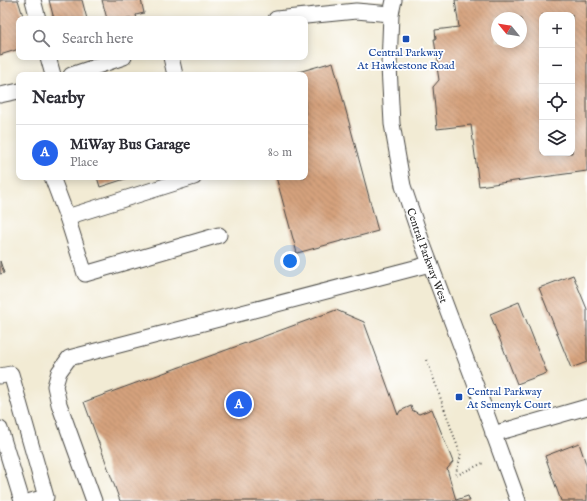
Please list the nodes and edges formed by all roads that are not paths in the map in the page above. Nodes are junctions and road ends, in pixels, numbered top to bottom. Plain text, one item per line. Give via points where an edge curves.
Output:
1 (33, 0) edge
2 (392, 7) edge
3 (37, 16) edge
4 (306, 16) edge
5 (49, 60) edge
6 (115, 60) edge
7 (172, 60) edge
8 (52, 72) edge
9 (80, 72) edge
10 (174, 72) edge
11 (16, 92) edge
12 (0, 95) edge
13 (53, 180) edge
14 (184, 180) edge
15 (67, 217) junction
16 (219, 234) dead end
17 (430, 264) junction
18 (0, 376) edge
19 (587, 407) edge
20 (0, 429) edge
21 (493, 434) junction
22 (22, 501) edge
23 (32, 501) edge
24 (94, 501) edge
25 (518, 501) edge

1 - 3 street
2 - 4 street
2 - 17 street, Central Parkway West via 389,66 392,124 404,186
5 - 8 street
6 - 9 street
7 - 10 street
11 - 12 street
13 - 15 street
14 - 15 street
15 - 16 street via 85,274
17 - 21 street, Central Parkway West
17 - 24 street via 70,358 59,372 54,386
18 - 23 street via 11,374 46,497
19 - 21 street
20 - 22 street
21 - 25 street, Central Parkway West

